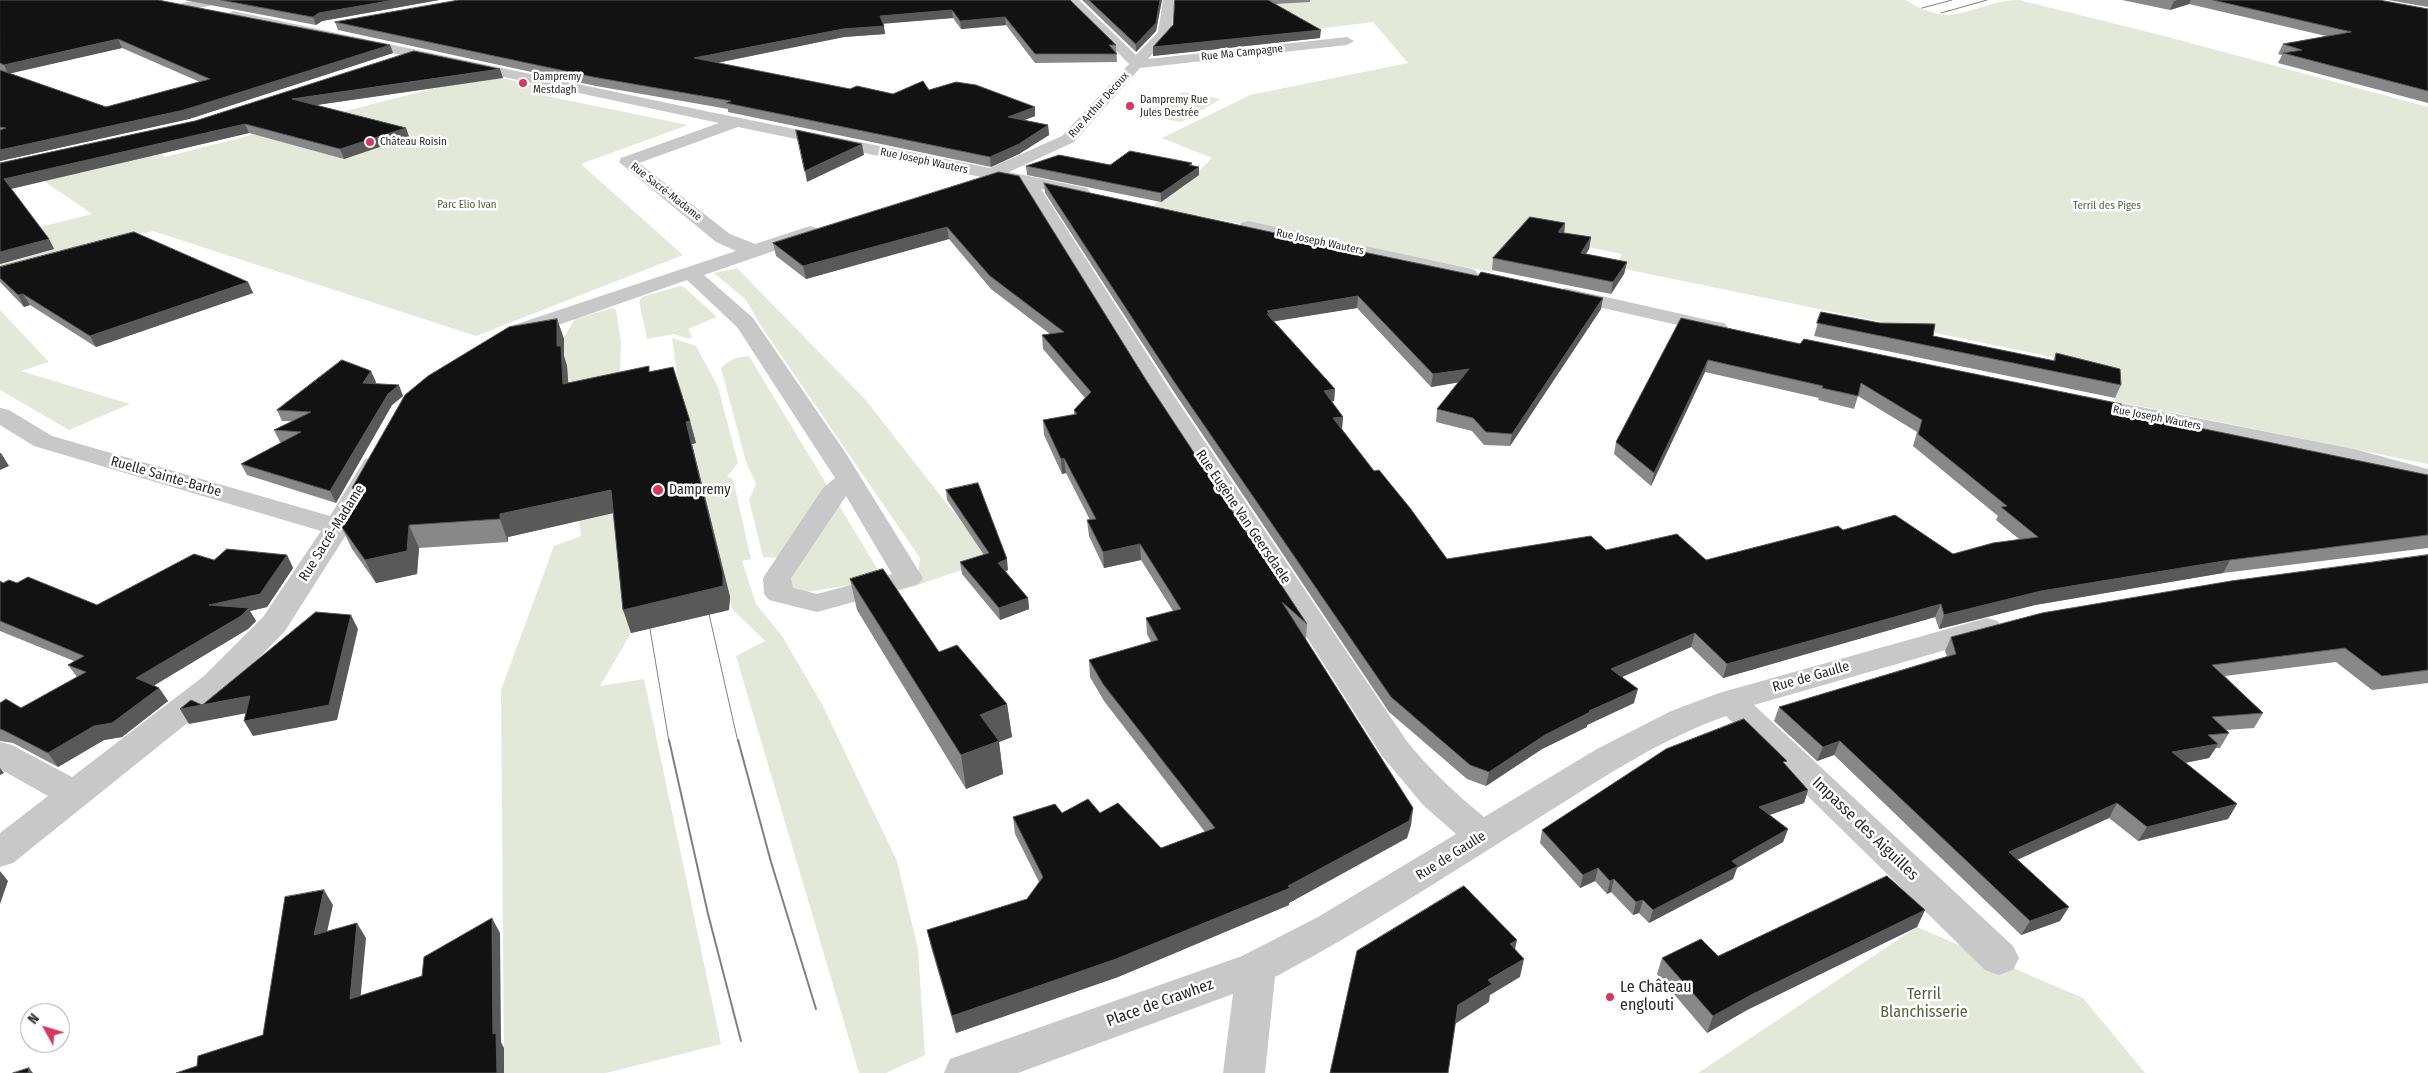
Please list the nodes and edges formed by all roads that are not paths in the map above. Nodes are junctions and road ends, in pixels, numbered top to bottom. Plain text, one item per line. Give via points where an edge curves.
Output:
1 (220, 0) edge
2 (1072, 0) edge
3 (1169, 0) edge
4 (170, 3) edge
5 (186, 6) junction
6 (336, 24) edge
7 (308, 29) junction
8 (1347, 41) dead end
9 (416, 52) junction
10 (379, 64) edge
11 (1137, 64) junction
12 (738, 122) junction
13 (991, 175) junction
14 (1026, 180) junction
15 (954, 186) edge
16 (1098, 196) edge
17 (1230, 224) edge
18 (827, 227) edge
19 (754, 251) junction
20 (691, 273) junction
21 (1492, 279) edge
22 (1550, 291) edge
23 (1737, 332) edge
24 (494, 342) edge
25 (2067, 400) edge
26 (0, 416) edge
27 (386, 442) edge
28 (2428, 477) edge
29 (848, 479) junction
30 (337, 527) junction
31 (2017, 620) edge
32 (1730, 701) junction
33 (0, 754) edge
34 (74, 794) junction
35 (1482, 836) junction
36 (0, 853) edge
37 (1999, 958) dead end
38 (1256, 968) junction
39 (965, 1073) edge
40 (1244, 1073) edge

1 - 5 street
2 - 11 street
3 - 11 street, Rue Arthur Decoux via 1164,33
4 - 5 street, Rue Joseph Wauters
5 - 7 street, Rue Joseph Wauters
6 - 7 street
7 - 9 street, Rue Joseph Wauters
8 - 11 street, Rue Ma Campagne
9 - 10 street
9 - 12 street, Rue Joseph Wauters
11 - 13 street, Rue Arthur Decoux via 1066,141
12 - 13 street, Rue Joseph Wauters
12 - 19 street, Rue Sacré-Madame via 628,162 723,238
13 - 14 street, Rue Joseph Wauters
13 - 15 street
14 - 16 street, Rue Joseph Wauters
14 - 35 street, Rue Eugène Van Geersdaele via 1160,394 1394,748 1435,796
17 - 21 street, Rue Joseph Wauters
18 - 19 street
19 - 20 street
20 - 24 street via 508,334
20 - 29 street via 745,323
22 - 23 street
25 - 28 street, Rue Joseph Wauters via 2354,457
26 - 30 street, Ruelle Sainte-Barbe via 44,441
27 - 30 street, Rue Sacré-Madame
29 - 29 street via 832,494 777,578 779,594 817,602 909,578
30 - 34 street, Rue Sacré-Madame via 268,630 215,684
31 - 32 street, Rue de Gaulle
32 - 35 street, Rue de Gaulle via 1646,737
32 - 37 street, Impasse des Aiguilles
33 - 34 street
34 - 36 street, Rue Sacré-Madame
35 - 38 street, Rue de Gaulle via 1332,928
38 - 39 street, Place de Crawhez
38 - 40 street

